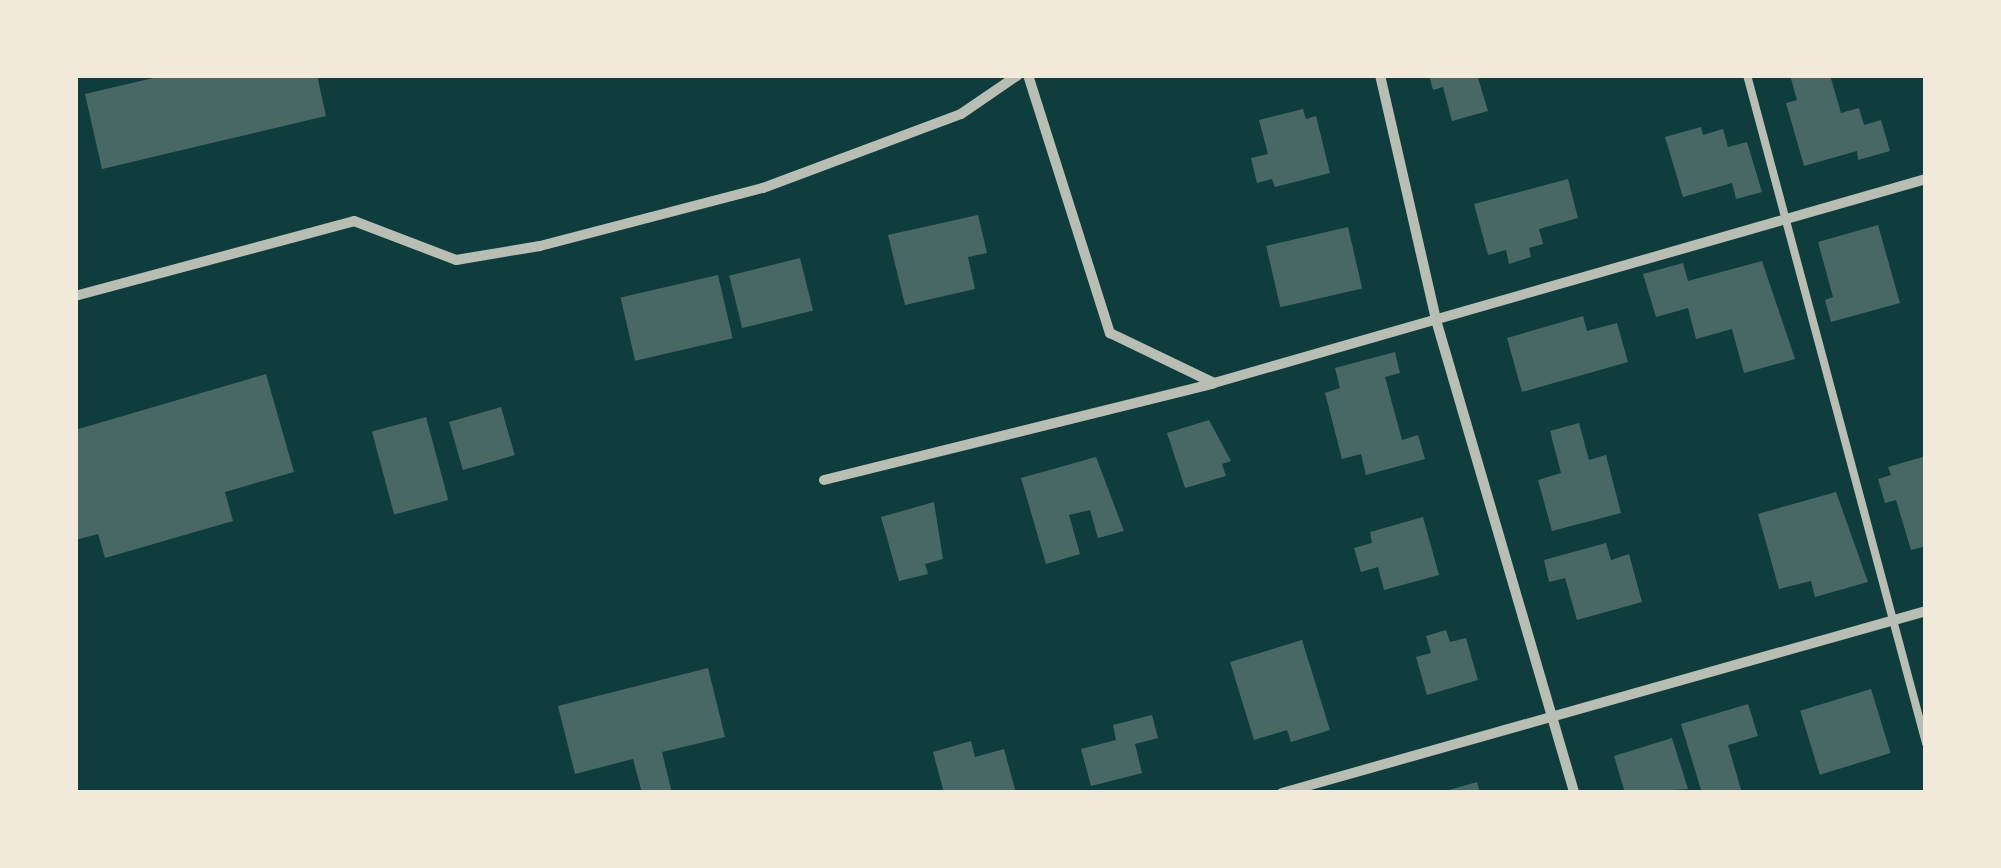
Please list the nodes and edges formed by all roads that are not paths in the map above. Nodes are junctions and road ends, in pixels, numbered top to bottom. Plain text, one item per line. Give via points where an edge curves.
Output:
1 (1018, 75) edge
2 (1028, 75) edge
3 (1380, 75) edge
4 (1747, 75) edge
5 (1926, 179) edge
6 (1789, 218) junction
7 (75, 296) edge
8 (1436, 320) junction
9 (1214, 383) junction
10 (824, 480) dead end
11 (1926, 610) edge
12 (1893, 620) junction
13 (1551, 716) junction
14 (1926, 744) edge
15 (1282, 793) edge
16 (1574, 793) edge

1 - 7 street via 960,114 763,188 540,246 456,260 354,221
2 - 9 street via 1110,333
3 - 8 street
4 - 6 lane
5 - 6 street
6 - 8 street
6 - 12 lane
8 - 9 street
8 - 13 street
9 - 10 street
11 - 12 street
12 - 13 street
12 - 14 lane
13 - 15 street
13 - 16 street

